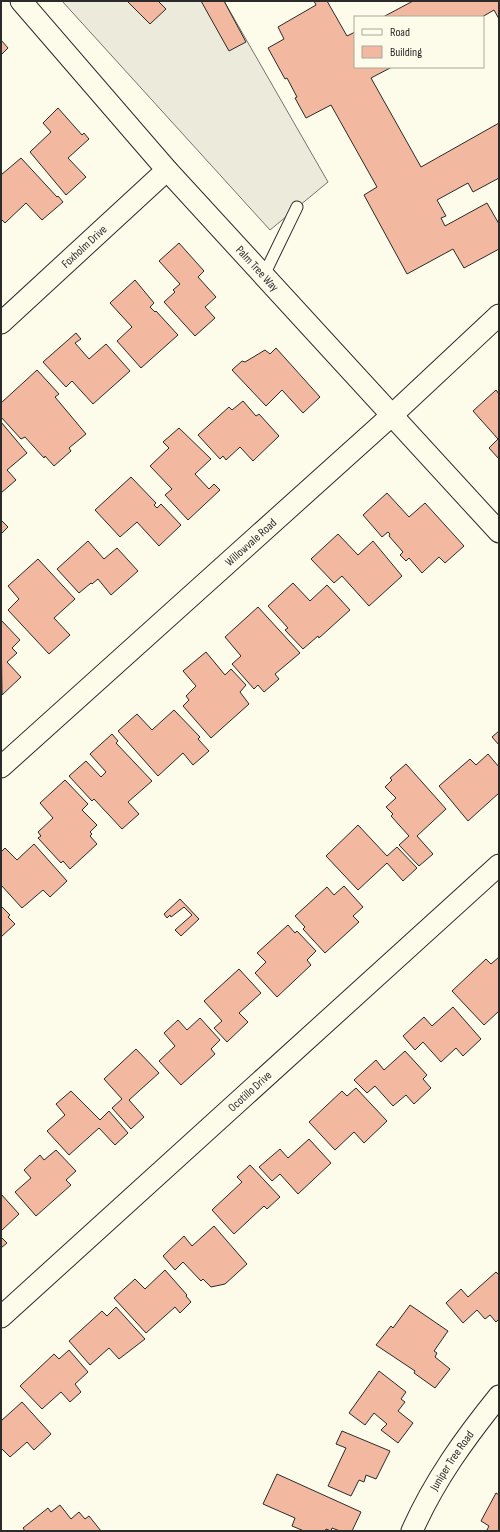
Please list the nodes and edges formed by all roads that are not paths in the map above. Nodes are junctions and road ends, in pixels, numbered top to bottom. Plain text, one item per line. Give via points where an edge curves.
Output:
1 (21, 1) edge
2 (168, 170) junction
3 (297, 207) dead end
4 (264, 275) junction
5 (499, 315) edge
6 (1, 323) edge
7 (391, 416) junction
8 (499, 532) edge
9 (1, 767) edge
10 (499, 866) edge
11 (1, 1317) edge
12 (499, 1396) edge
13 (412, 1531) edge

1 - 2 street, Palm Tree Way
2 - 4 street, Palm Tree Way
2 - 6 street, Foxholm Drive
3 - 4 lane
4 - 7 street, Palm Tree Way
5 - 7 street, Willowvale Road
7 - 8 street, Palm Tree Way
7 - 9 street, Willowvale Road
10 - 11 street, Ocotillo Drive
12 - 13 street, Juniper Tree Road via 466,1436 426,1499

